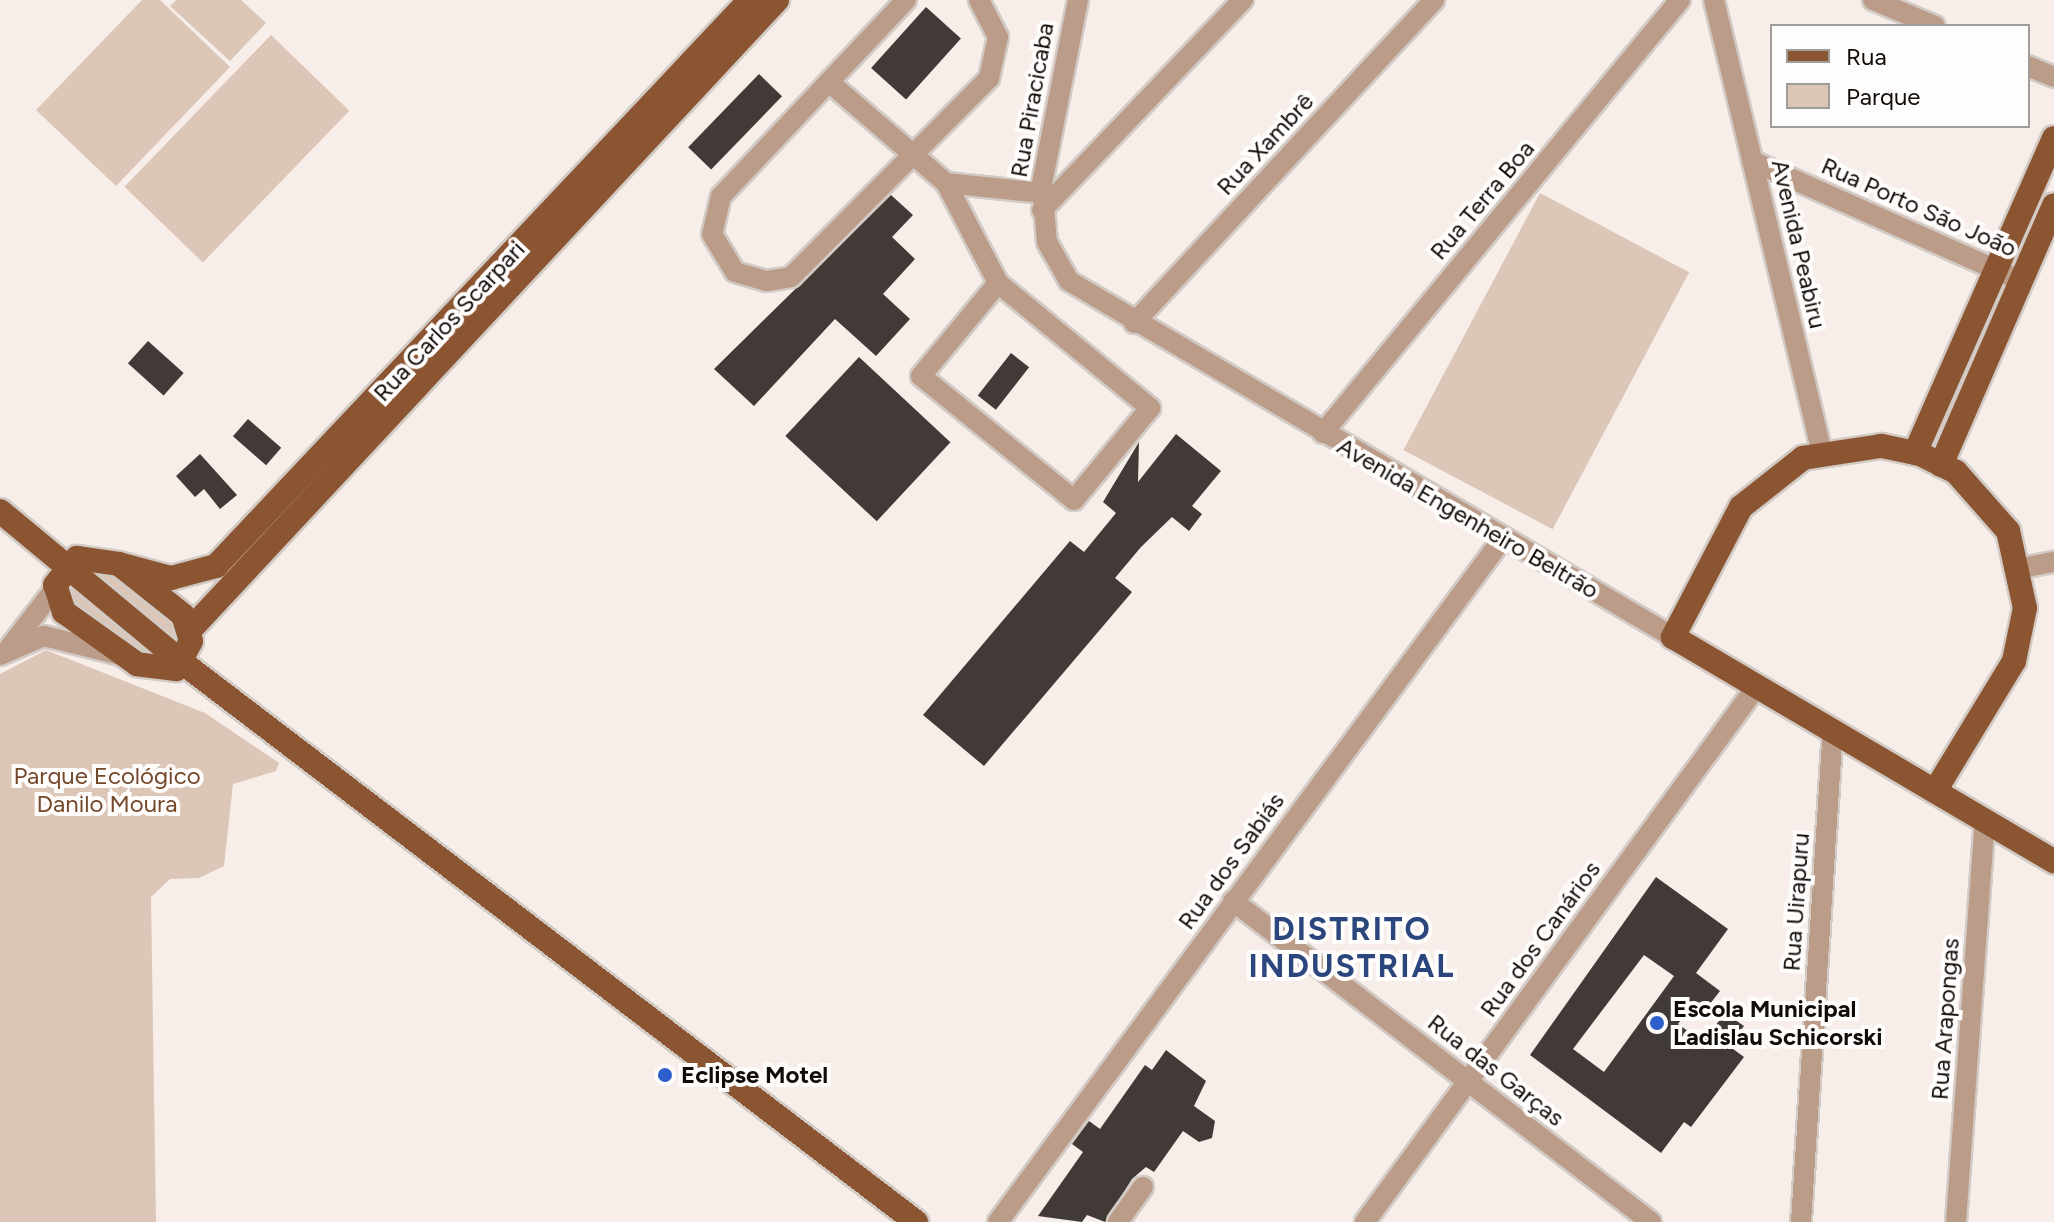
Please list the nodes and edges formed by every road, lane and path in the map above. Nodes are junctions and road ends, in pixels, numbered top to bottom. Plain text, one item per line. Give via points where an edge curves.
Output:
1 (750, 0) edge
2 (777, 0) edge
3 (979, 0) edge
4 (1078, 0) edge
5 (1243, 0) edge
6 (1434, 0) edge
7 (1680, 0) edge
8 (1714, 0) edge
9 (1873, 0) edge
10 (906, 1) edge
11 (1930, 24) edge
12 (2030, 67) edge
13 (2054, 77) edge
14 (829, 82) junction
15 (2054, 138) edge
16 (913, 154) junction
17 (1752, 161) junction
18 (946, 183) junction
19 (1042, 202) junction
20 (2054, 205) edge
21 (1996, 271) junction
22 (2021, 281) junction
23 (998, 283) junction
24 (1134, 323) junction
25 (1323, 433) junction
26 (1822, 453) junction
27 (1915, 453) junction
28 (1941, 465) junction
29 (287, 510) junction
30 (1, 514) edge
31 (1503, 538) junction
32 (2054, 562) edge
33 (119, 564) junction
34 (2022, 568) junction
35 (62, 575) junction
36 (1673, 637) junction
37 (188, 645) junction
38 (3, 654) edge
39 (121, 655) junction
40 (155, 670) junction
41 (1757, 686) junction
42 (252, 713) junction
43 (1833, 730) junction
44 (1935, 791) junction
45 (1985, 820) junction
46 (2054, 861) edge
47 (1233, 901) junction
48 (1468, 1081) junction
49 (1143, 1187) dead end
50 (1003, 1221) edge
51 (916, 1222) edge
52 (1118, 1222) edge
53 (1365, 1222) edge
54 (1651, 1222) edge
55 (1801, 1222) edge
56 (1956, 1222) edge

1 - 29 main road, Rua Carlos Scarpari
2 - 29 main road, Rua Carlos Scarpari
3 - 16 street via 998,37 993,72
4 - 19 street, Rua Piracicaba
5 - 19 street
6 - 24 street, Rua Xambrê
7 - 25 street, Rua Terra Boa
8 - 17 street, Avenida Peabiru
9 - 11 street
10 - 14 street
12 - 13 street
14 - 16 street
14 - 16 street via 715,206 715,247 735,272 767,281 791,277
15 - 21 main road
16 - 18 street
17 - 21 street, Rua Porto São João
17 - 26 street, Avenida Peabiru
18 - 19 street
18 - 23 street
19 - 24 street, Avenida Engenheiro Beltrão via 1052,256 1069,281
20 - 22 main road
21 - 22 street, Rua Porto São João
21 - 27 main road
22 - 28 main road
23 - 23 street via 1150,408 1074,500 921,376
24 - 25 street, Avenida Engenheiro Beltrão
25 - 31 street, Avenida Engenheiro Beltrão
26 - 27 main road via 1881,446
26 - 36 main road via 1769,479 1741,507
27 - 28 main road
28 - 34 main road via 1986,498
29 - 33 main road, Rua Carlos Scarpari via 199,574 152,576
29 - 37 main road, Rua Carlos Scarpari
30 - 35 main road
30 - 35 main road
31 - 36 street, Avenida Engenheiro Beltrão
31 - 47 street, Rua dos Sabiás
32 - 34 street
33 - 35 main road, Rua Carlos Scarpari
33 - 37 main road via 183,615
34 - 44 main road via 2025,608 2014,661
35 - 37 main road
35 - 38 street
35 - 39 main road via 64,612
36 - 41 main road, Avenida Engenheiro Beltrão
37 - 40 main road
37 - 42 main road
38 - 39 street via 44,636
39 - 40 main road
40 - 42 main road
41 - 43 main road, Avenida Engenheiro Beltrão
41 - 48 street, Rua dos Canários
42 - 51 main road
43 - 44 main road, Avenida Engenheiro Beltrão
43 - 55 street, Rua Uirapuru
44 - 45 main road, Avenida Engenheiro Beltrão
45 - 46 main road, Avenida Engenheiro Beltrão
45 - 56 street, Rua Arapongas
47 - 48 street, Rua das Garças
47 - 50 street, Rua dos Sabiás
48 - 53 street, Rua dos Canários
48 - 54 street, Rua das Garças
49 - 52 street

